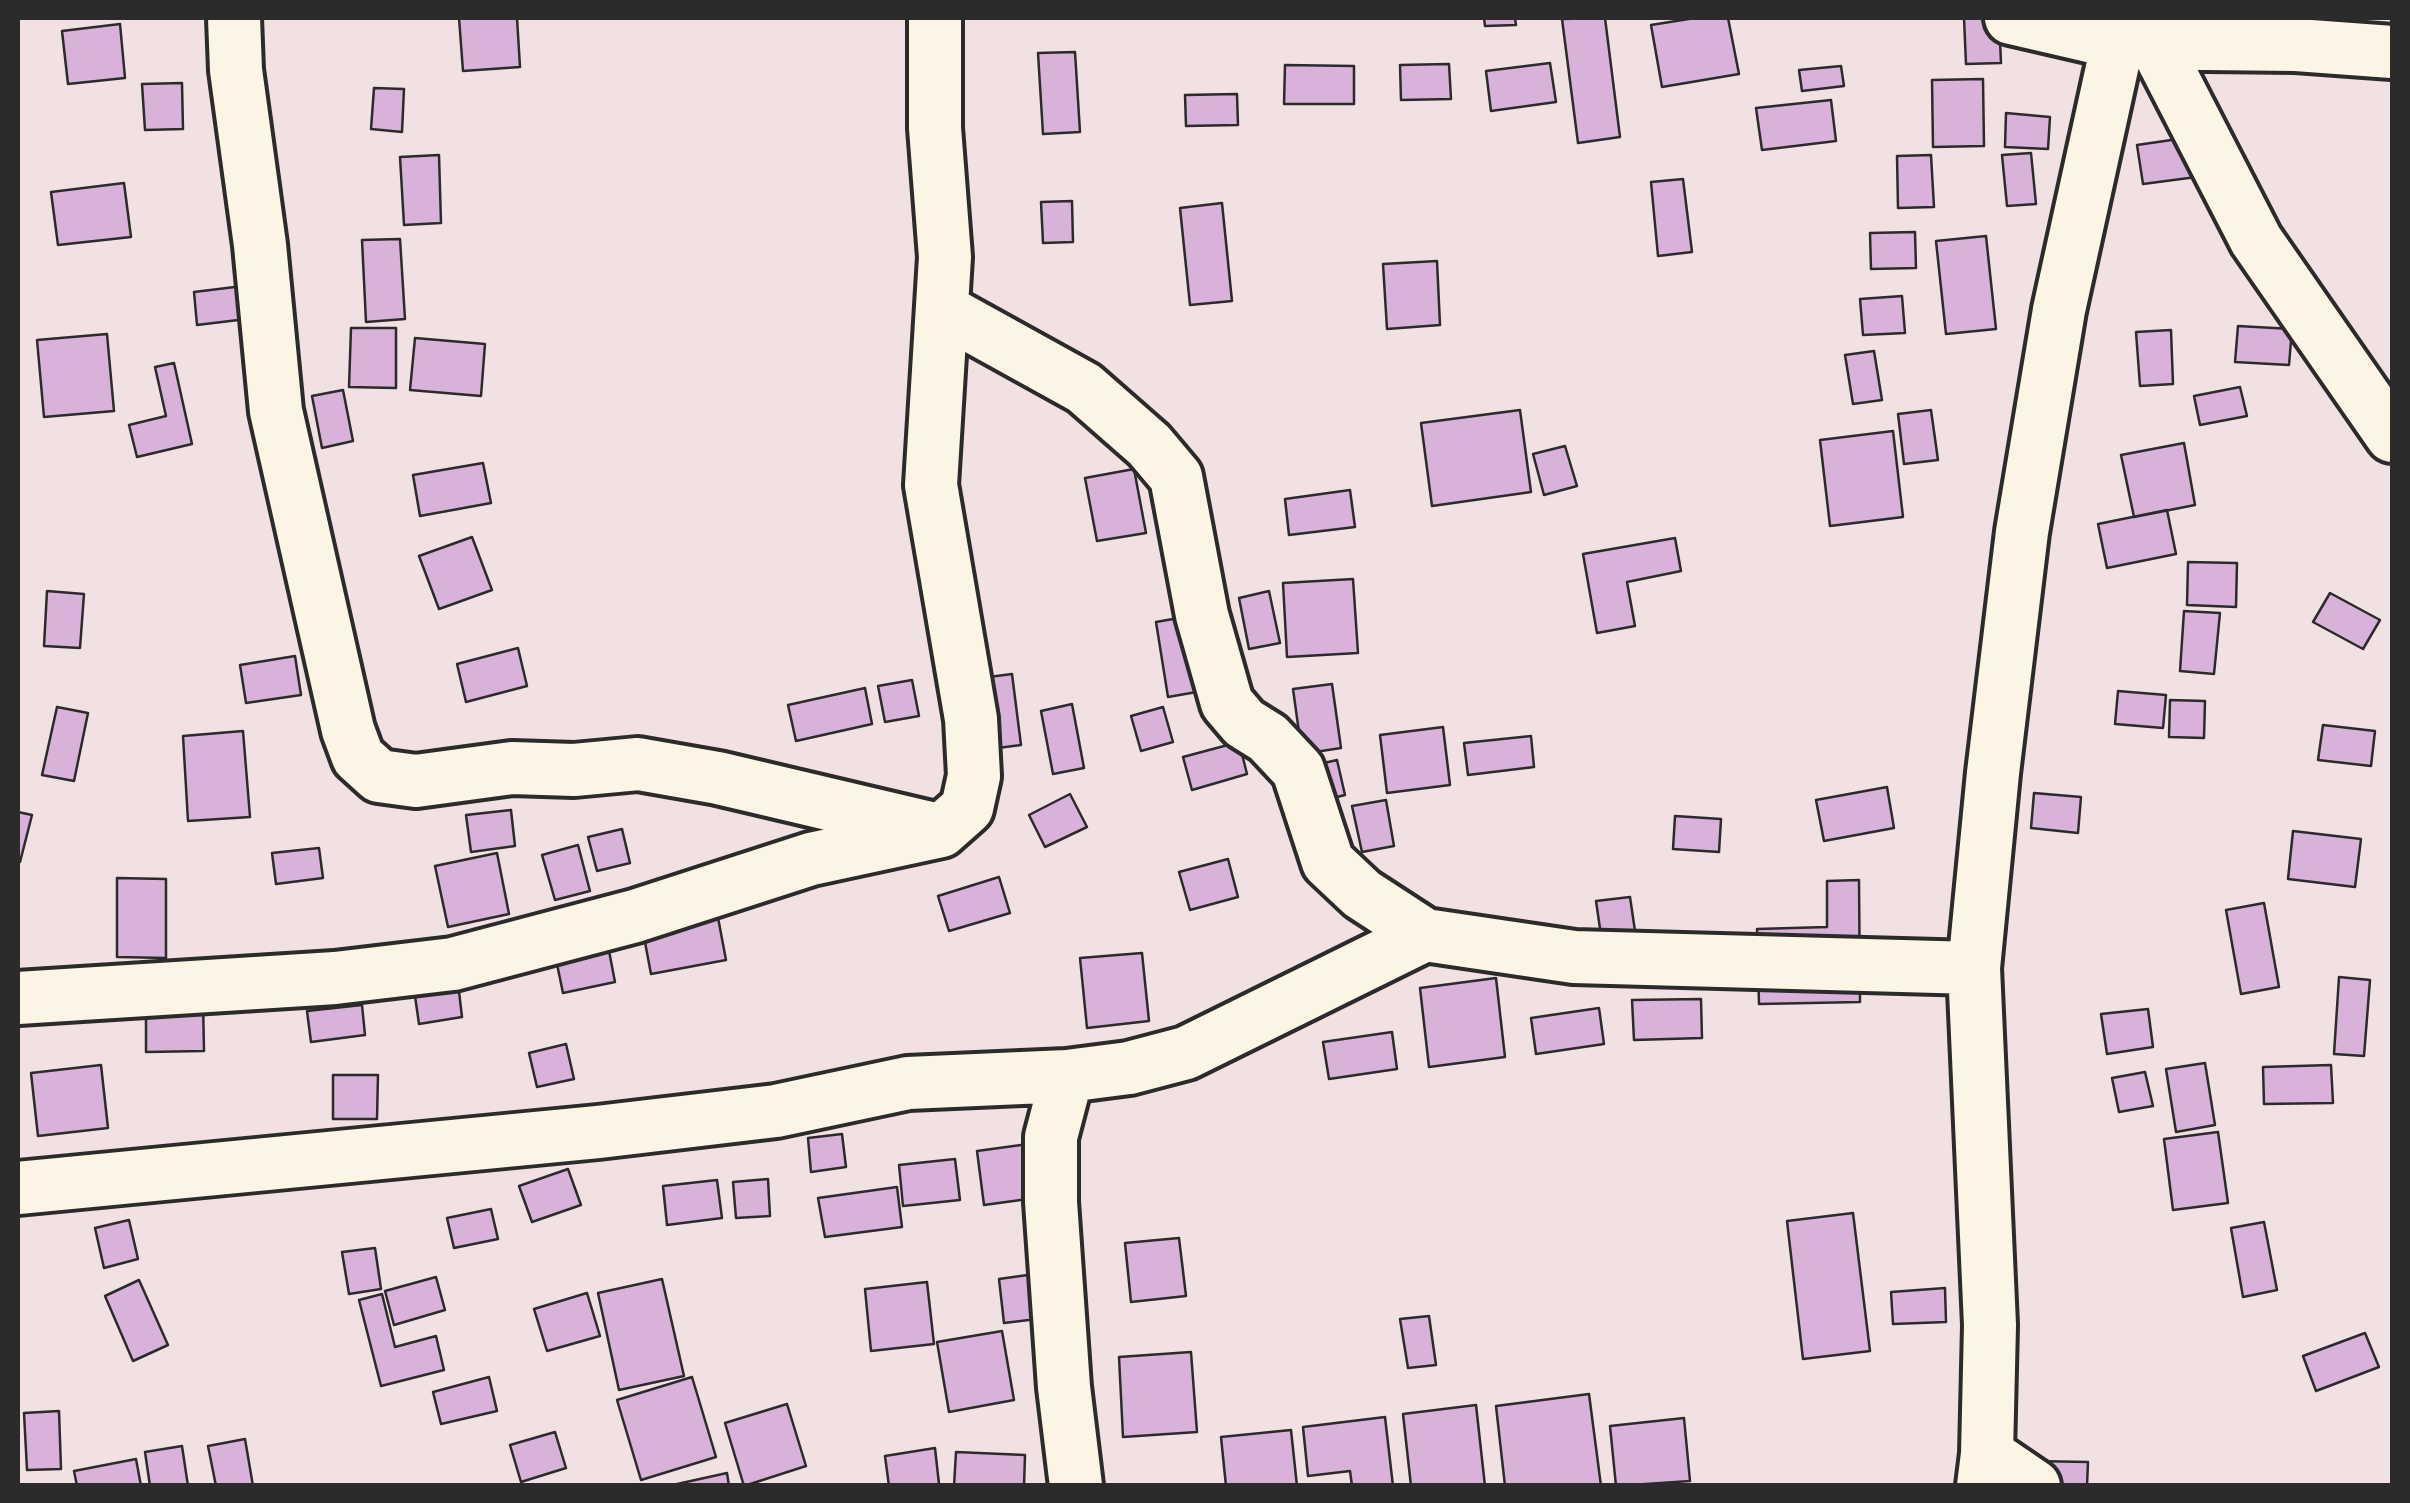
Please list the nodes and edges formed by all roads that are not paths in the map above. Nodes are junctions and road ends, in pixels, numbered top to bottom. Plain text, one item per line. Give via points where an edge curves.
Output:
1 (234, 18) edge
2 (935, 18) edge
3 (2011, 18) edge
4 (2132, 35) edge
5 (2392, 52) edge
6 (943, 310) junction
7 (2392, 436) edge
8 (941, 831) junction
9 (1425, 935) junction
10 (1974, 968) junction
11 (18, 998) edge
12 (1067, 1076) junction
13 (18, 1188) edge
14 (1985, 1470) edge
15 (1076, 1486) edge
16 (2034, 1486) edge

1 - 8 street via 276,411 358,758 379,776 416,781 512,768 638,764
2 - 6 street
3 - 4 street
4 - 5 street
4 - 7 street via 2256,240
4 - 10 street via 2059,310 2022,532
6 - 8 street via 931,485 971,719 974,776 967,808
6 - 9 street via 1084,388 1176,477 1226,703 1298,770 1328,862 1362,894
8 - 11 street via 812,860 452,964
9 - 10 street via 1574,957
9 - 12 street via 1186,1053
10 - 14 street via 1990,1325
12 - 13 street via 908,1083 776,1111 618,1130
12 - 15 street via 1051,1137 1052,1202
14 - 16 street

